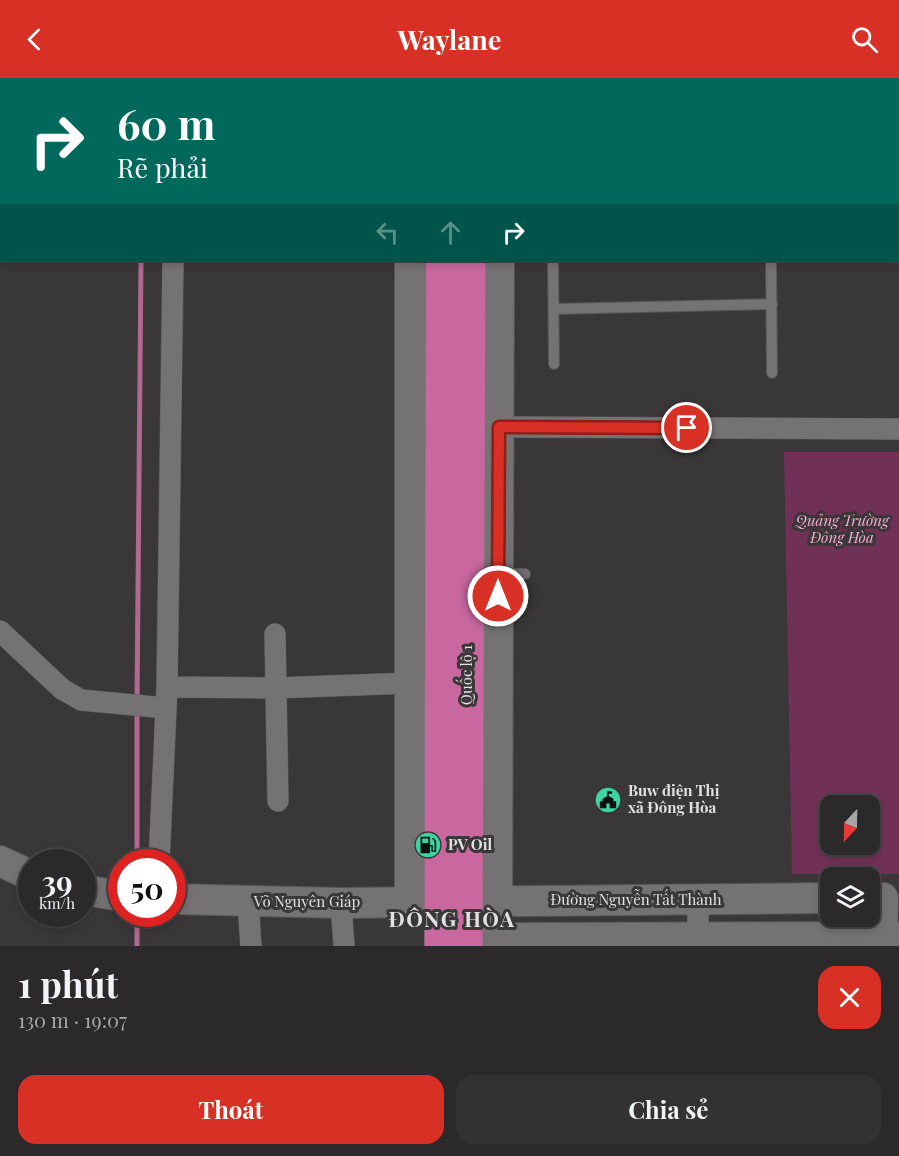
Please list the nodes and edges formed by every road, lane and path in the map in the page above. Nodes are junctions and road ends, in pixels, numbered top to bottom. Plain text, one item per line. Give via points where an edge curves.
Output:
1 (172, 261) edge
2 (410, 261) edge
3 (442, 261) edge
4 (469, 261) edge
5 (499, 261) edge
6 (553, 261) edge
7 (771, 261) edge
8 (772, 304) junction
9 (554, 309) junction
10 (554, 364) dead end
11 (772, 372) dead end
12 (499, 427) junction
13 (899, 429) edge
14 (0, 631) edge
15 (275, 634) dead end
16 (411, 683) junction
17 (275, 688) junction
18 (167, 698) junction
19 (278, 801) dead end
20 (160, 849) edge
21 (0, 861) edge
22 (18, 869) edge
23 (820, 898) edge
24 (884, 898) edge
25 (698, 899) junction
26 (186, 900) edge
27 (454, 901) junction
28 (248, 902) junction
29 (341, 903) junction
30 (890, 939) edge
31 (468, 942) edge
32 (698, 942) edge
33 (251, 946) edge
34 (344, 946) edge

1 - 18 street
2 - 16 main road
3 - 27 highway, Quốc lộ 1
4 - 27 highway, Quốc lộ 1
5 - 12 main road
6 - 9 lane
7 - 8 lane
8 - 9 lane
8 - 11 lane
9 - 10 lane
12 - 13 street
12 - 27 main road via 512,573
14 - 18 street via 62,689 81,700
15 - 17 street
16 - 17 street
16 - 27 main road
17 - 18 street
17 - 19 street
18 - 20 street
21 - 22 main road
23 - 25 main road, Đường Nguyễn Tất Thành
24 - 30 main road
25 - 27 main road, Đường Nguyễn Tất Thành
25 - 32 street
26 - 28 main road, Võ Nguyên Giáp
27 - 29 main road, Võ Nguyên Giáp
27 - 31 highway, Quốc lộ 1
28 - 29 main road, Võ Nguyên Giáp
28 - 33 street
29 - 34 street
30 - 32 main road
31 - 32 main road

